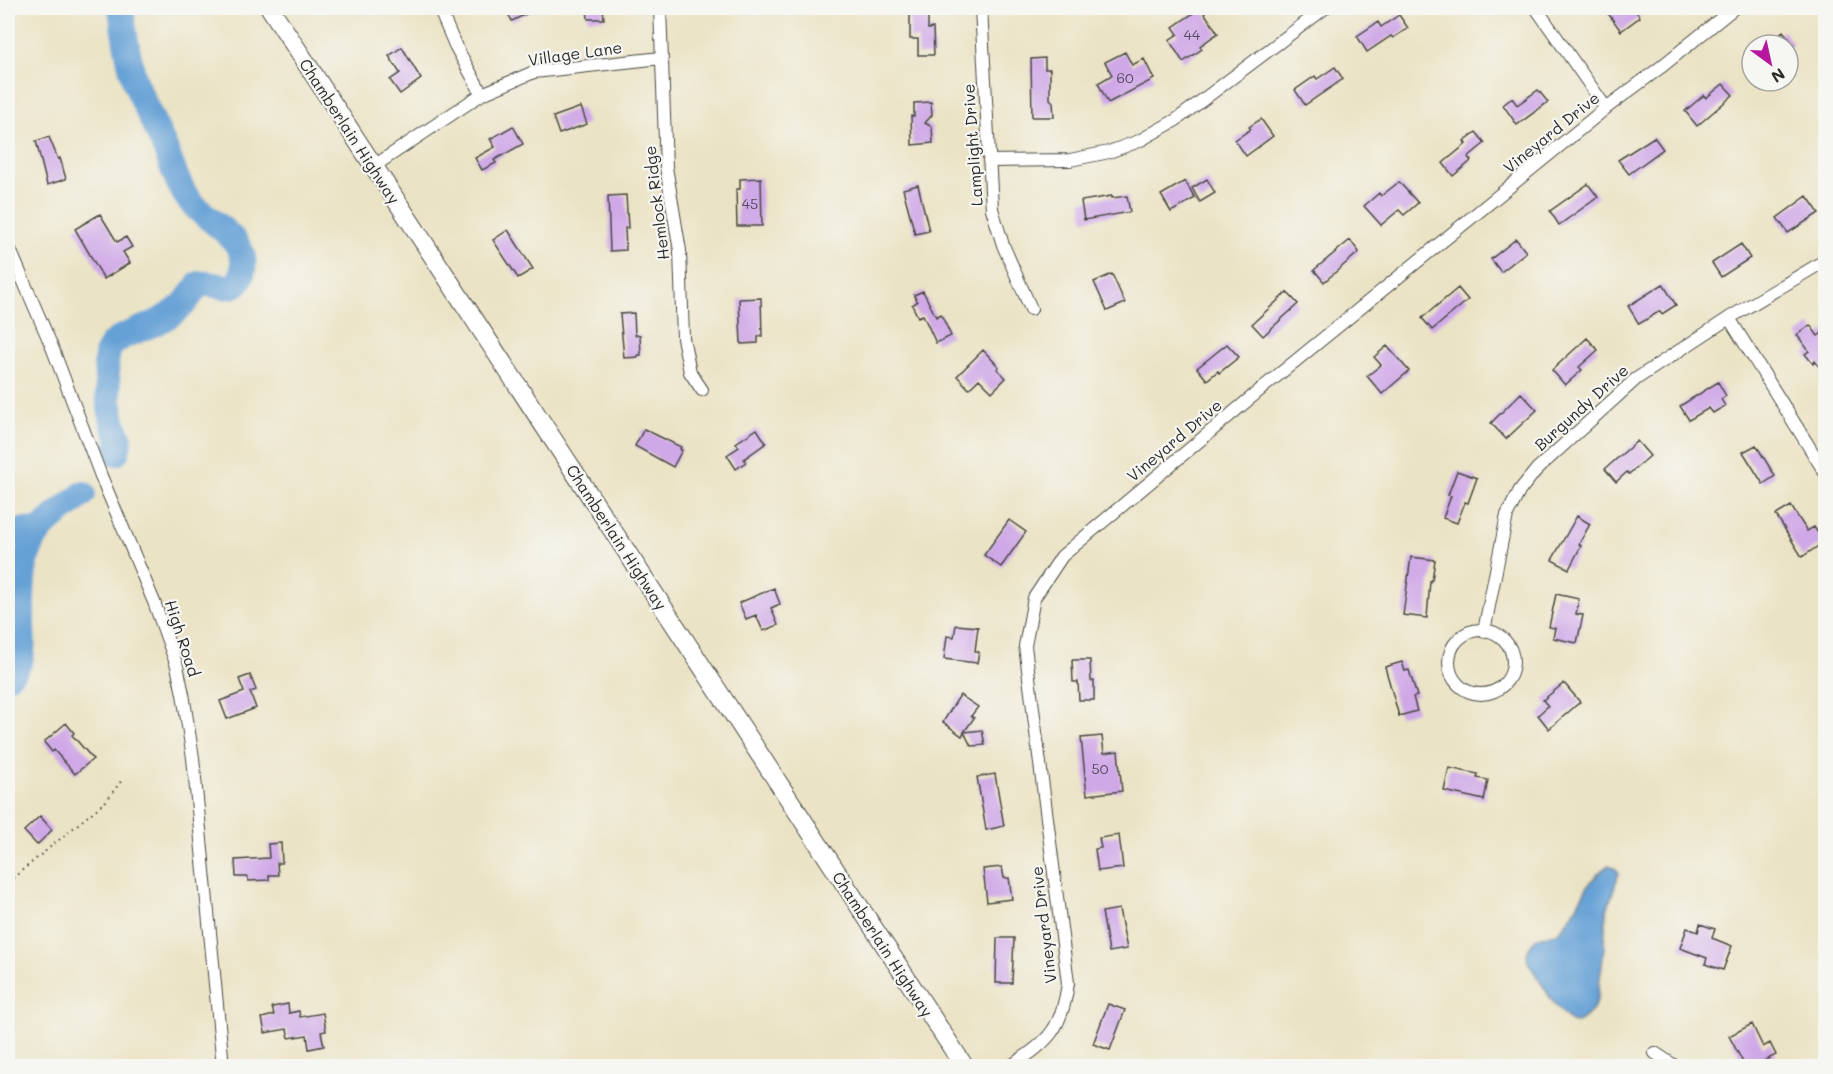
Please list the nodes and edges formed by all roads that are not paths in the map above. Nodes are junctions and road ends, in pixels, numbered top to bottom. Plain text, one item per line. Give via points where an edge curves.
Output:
1 (270, 8) edge
2 (439, 8) edge
3 (660, 8) edge
4 (981, 8) edge
5 (1325, 8) edge
6 (1536, 8) edge
7 (1734, 8) edge
8 (662, 58) junction
9 (482, 94) junction
10 (1606, 108) junction
11 (988, 161) junction
12 (374, 166) junction
13 (8, 245) edge
14 (1826, 260) edge
15 (1031, 309) dead end
16 (1729, 318) junction
17 (702, 390) dead end
18 (1826, 474) edge
19 (1484, 631) junction
20 (1655, 1053) dead end
21 (223, 1066) edge
22 (964, 1066) edge
23 (1011, 1066) edge
24 (1675, 1066) edge

1 - 12 main road, Chamberlain Highway
2 - 9 street
3 - 8 street, Hemlock Ridge
4 - 11 street, Lamplight Drive
5 - 11 street via 1176,120 1139,141 1109,152 1070,159
6 - 10 street
7 - 10 street, Vineyard Drive
8 - 9 street, Village Lane via 534,72
8 - 17 street, Hemlock Ridge via 666,166 680,251 683,338 690,372
9 - 12 street, Village Lane
10 - 23 street, Vineyard Drive via 1062,556 1034,597 1025,646 1068,983 1056,1029
11 - 15 street, Lamplight Drive via 992,209
12 - 22 main road, Chamberlain Highway
13 - 21 street, High Road via 177,666 192,758
14 - 16 street, Burgundy Drive
16 - 18 street
16 - 19 street, Burgundy Drive via 1635,379 1537,468 1507,515
19 - 19 street via 1460,638 1449,660 1457,683 1479,694 1502,687 1513,665 1512,652 1505,641
20 - 24 street

